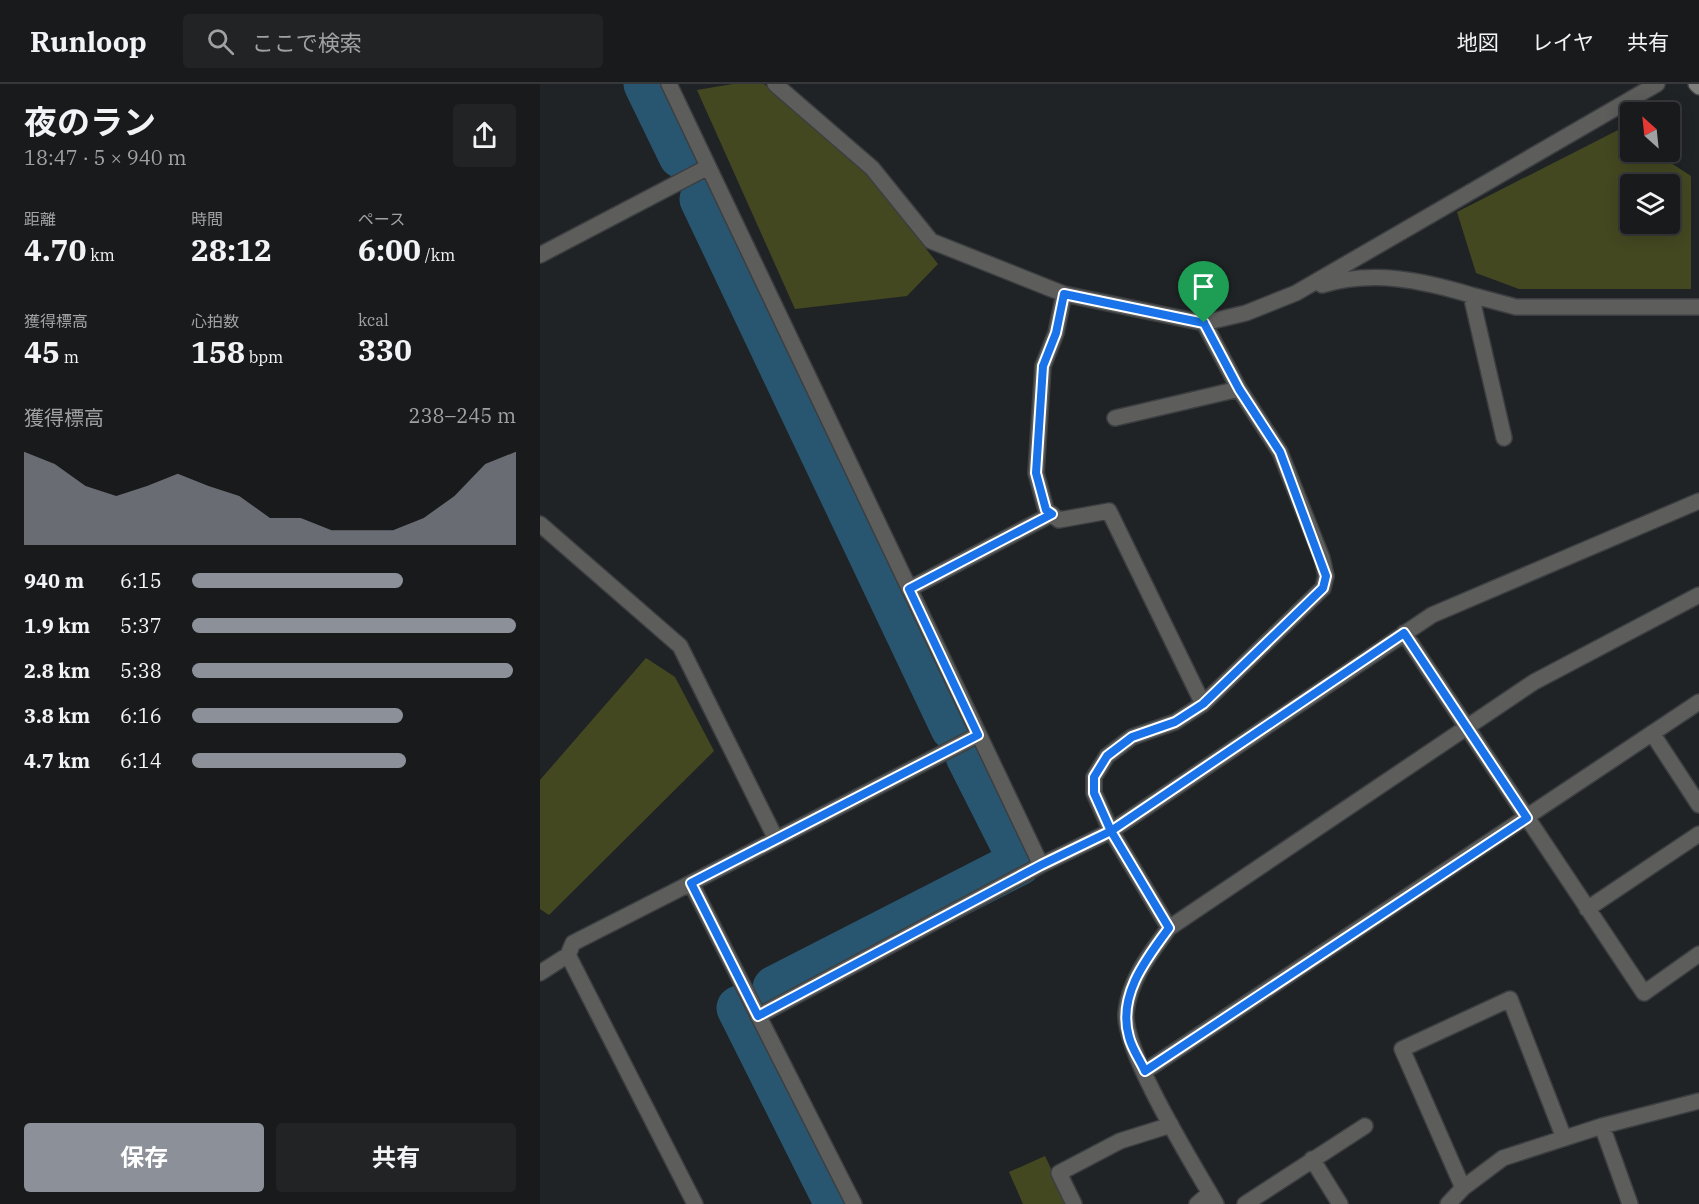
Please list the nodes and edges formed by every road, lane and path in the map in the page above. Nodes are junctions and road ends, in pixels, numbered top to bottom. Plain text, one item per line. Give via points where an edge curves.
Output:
1 (669, 84) edge
2 (774, 84) edge
3 (1657, 84) edge
4 (708, 166) junction
5 (540, 255) edge
6 (1296, 293) junction
7 (1064, 294) junction
8 (1471, 295) junction
9 (1699, 307) edge
10 (1204, 323) junction
11 (1239, 389) junction
12 (1115, 418) dead end
13 (1504, 438) dead end
14 (1699, 501) edge
15 (1052, 514) junction
16 (540, 524) edge
17 (909, 589) junction
18 (1699, 595) edge
19 (1404, 633) junction
20 (1699, 702) edge
21 (1203, 704) junction
22 (1464, 726) junction
23 (1652, 733) junction
24 (978, 735) junction
25 (1699, 805) edge
26 (1527, 818) junction
27 (1111, 831) junction
28 (1699, 834) edge
29 (776, 839) junction
30 (1041, 865) junction
31 (691, 883) junction
32 (1587, 909) junction
33 (1169, 928) junction
34 (1699, 954) edge
35 (568, 955) junction
36 (540, 973) edge
37 (758, 1016) junction
38 (1145, 1071) junction
39 (1699, 1101) edge
40 (1171, 1125) junction
41 (1365, 1126) dead end
42 (1602, 1126) junction
43 (1564, 1138) junction
44 (1312, 1159) junction
45 (1463, 1188) junction
46 (1213, 1199) edge
47 (695, 1204) edge
48 (854, 1204) edge
49 (1074, 1204) edge
50 (1197, 1204) edge
51 (1245, 1204) edge
52 (1340, 1204) edge
53 (1448, 1204) edge
54 (1630, 1204) edge

1 - 4 street
2 - 7 street via 872,168 931,241
3 - 6 street
4 - 5 street
4 - 17 street
6 - 8 street via 1345,278 1388,277 1423,280
6 - 10 street via 1246,313
7 - 10 street
7 - 15 street via 1056,333 1043,366 1036,473 1046,510
8 - 9 street via 1516,308
8 - 13 street
10 - 11 street
11 - 12 street
11 - 21 street via 1280,452 1326,576 1323,588
14 - 19 street via 1432,615
15 - 17 street
15 - 21 street via 1059,520 1109,511
16 - 29 street via 680,646
17 - 24 street
18 - 22 street via 1534,682
19 - 22 street
19 - 27 street
20 - 23 street
21 - 27 street via 1175,722 1132,737 1107,756 1094,777 1094,793
22 - 26 street
22 - 33 street
23 - 25 street
23 - 26 street
24 - 29 street
24 - 30 street
26 - 32 street
26 - 38 street
27 - 30 street
27 - 33 street
28 - 32 street
29 - 31 street
30 - 37 street
31 - 35 street via 573,943
31 - 37 street
32 - 34 street via 1644,993
33 - 38 street via 1137,972 1126,1014 1129,1037
35 - 36 street
35 - 47 street
37 - 48 street
38 - 40 street
39 - 42 street
40 - 46 street
40 - 49 street via 1120,1141 1059,1173
41 - 44 street
42 - 43 street
42 - 54 street
43 - 45 street via 1503,1158
43 - 45 street via 1510,999 1402,1048
44 - 51 street
44 - 52 street
45 - 53 street
46 - 50 street

